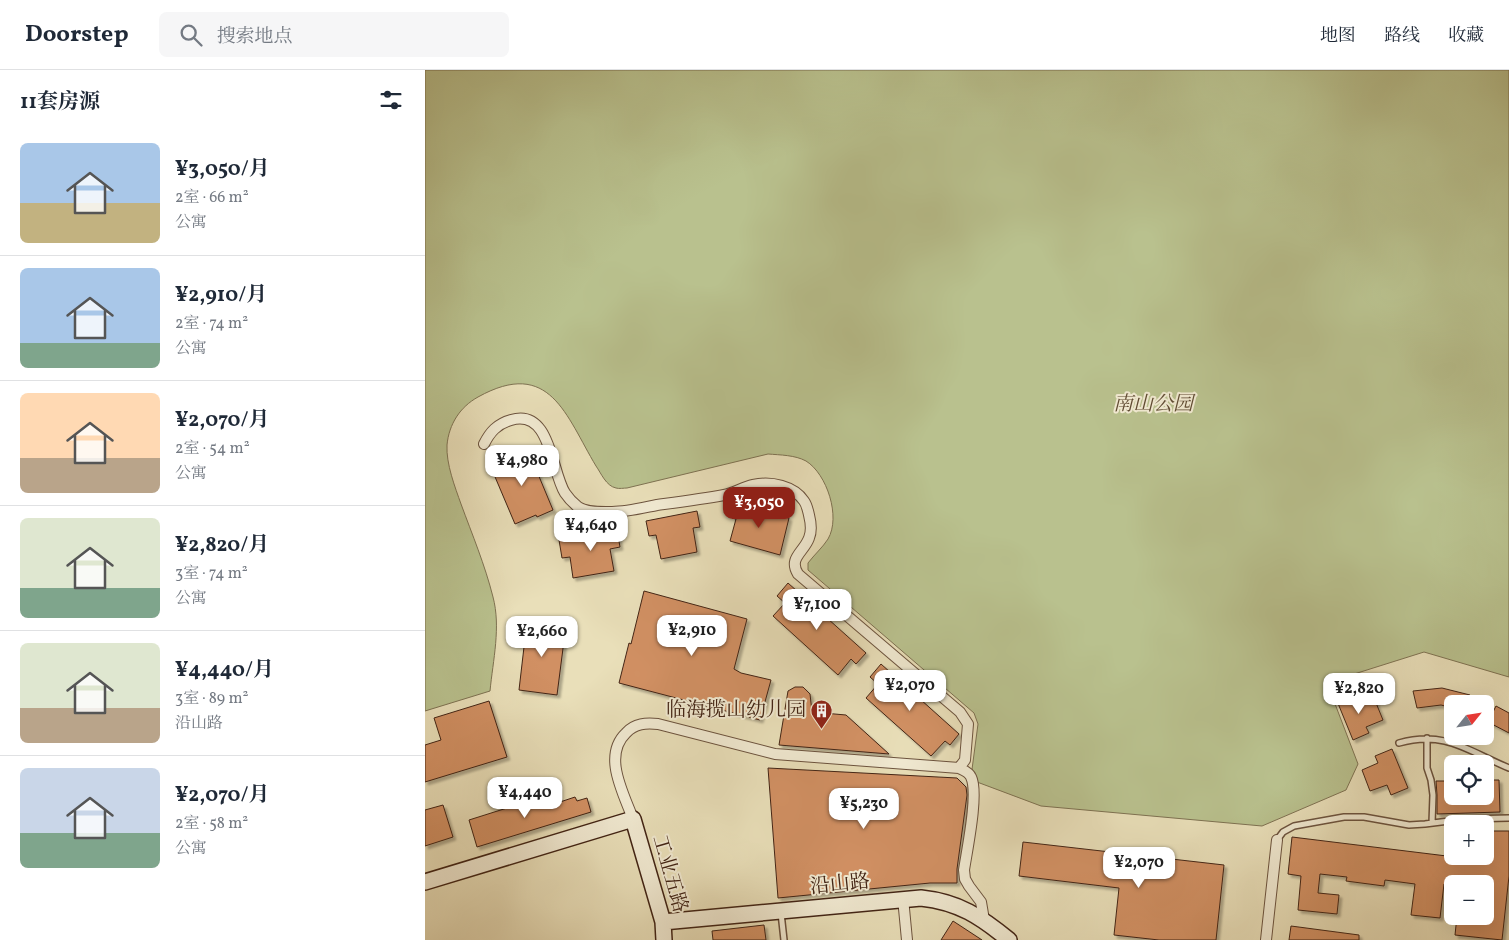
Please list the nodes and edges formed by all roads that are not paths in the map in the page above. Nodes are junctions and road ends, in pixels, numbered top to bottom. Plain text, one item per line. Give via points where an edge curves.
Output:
1 (484, 444) dead end
2 (1427, 738) junction
3 (1399, 743) dead end
4 (959, 768) junction
5 (1509, 768) edge
6 (1509, 818) edge
7 (633, 819) junction
8 (1432, 823) junction
9 (1277, 840) joint
10 (425, 882) edge
11 (903, 898) junction
12 (781, 910) junction
13 (984, 920) junction
14 (663, 922) junction
15 (665, 940) edge
16 (784, 940) edge
17 (907, 940) edge
18 (1009, 940) edge
19 (1266, 940) edge

1 - 4 street via 494,428 504,422 513,419 532,421 545,436 564,492 571,501 590,511 613,512 726,495 765,483 797,493 806,503 811,523 808,541 794,562 798,574 964,717 968,724 965,760
2 - 3 lane
2 - 5 lane via 1456,744
2 - 8 lane via 1427,768 1433,795
4 - 7 street via 775,754 658,724 643,724 621,737 615,754 618,776
4 - 13 street via 971,777 974,791 965,878 981,902
6 - 8 lane
7 - 10 street
7 - 14 street, 工业五路
8 - 9 lane via 1409,825 1365,816 1344,817 1294,826
9 - 19 street
11 - 12 street, 沿山路
11 - 13 street, 沿山路 via 938,900
11 - 17 street
12 - 14 street, 沿山路
12 - 16 lane
13 - 18 street, 沿山路
14 - 15 street, 工业五路

